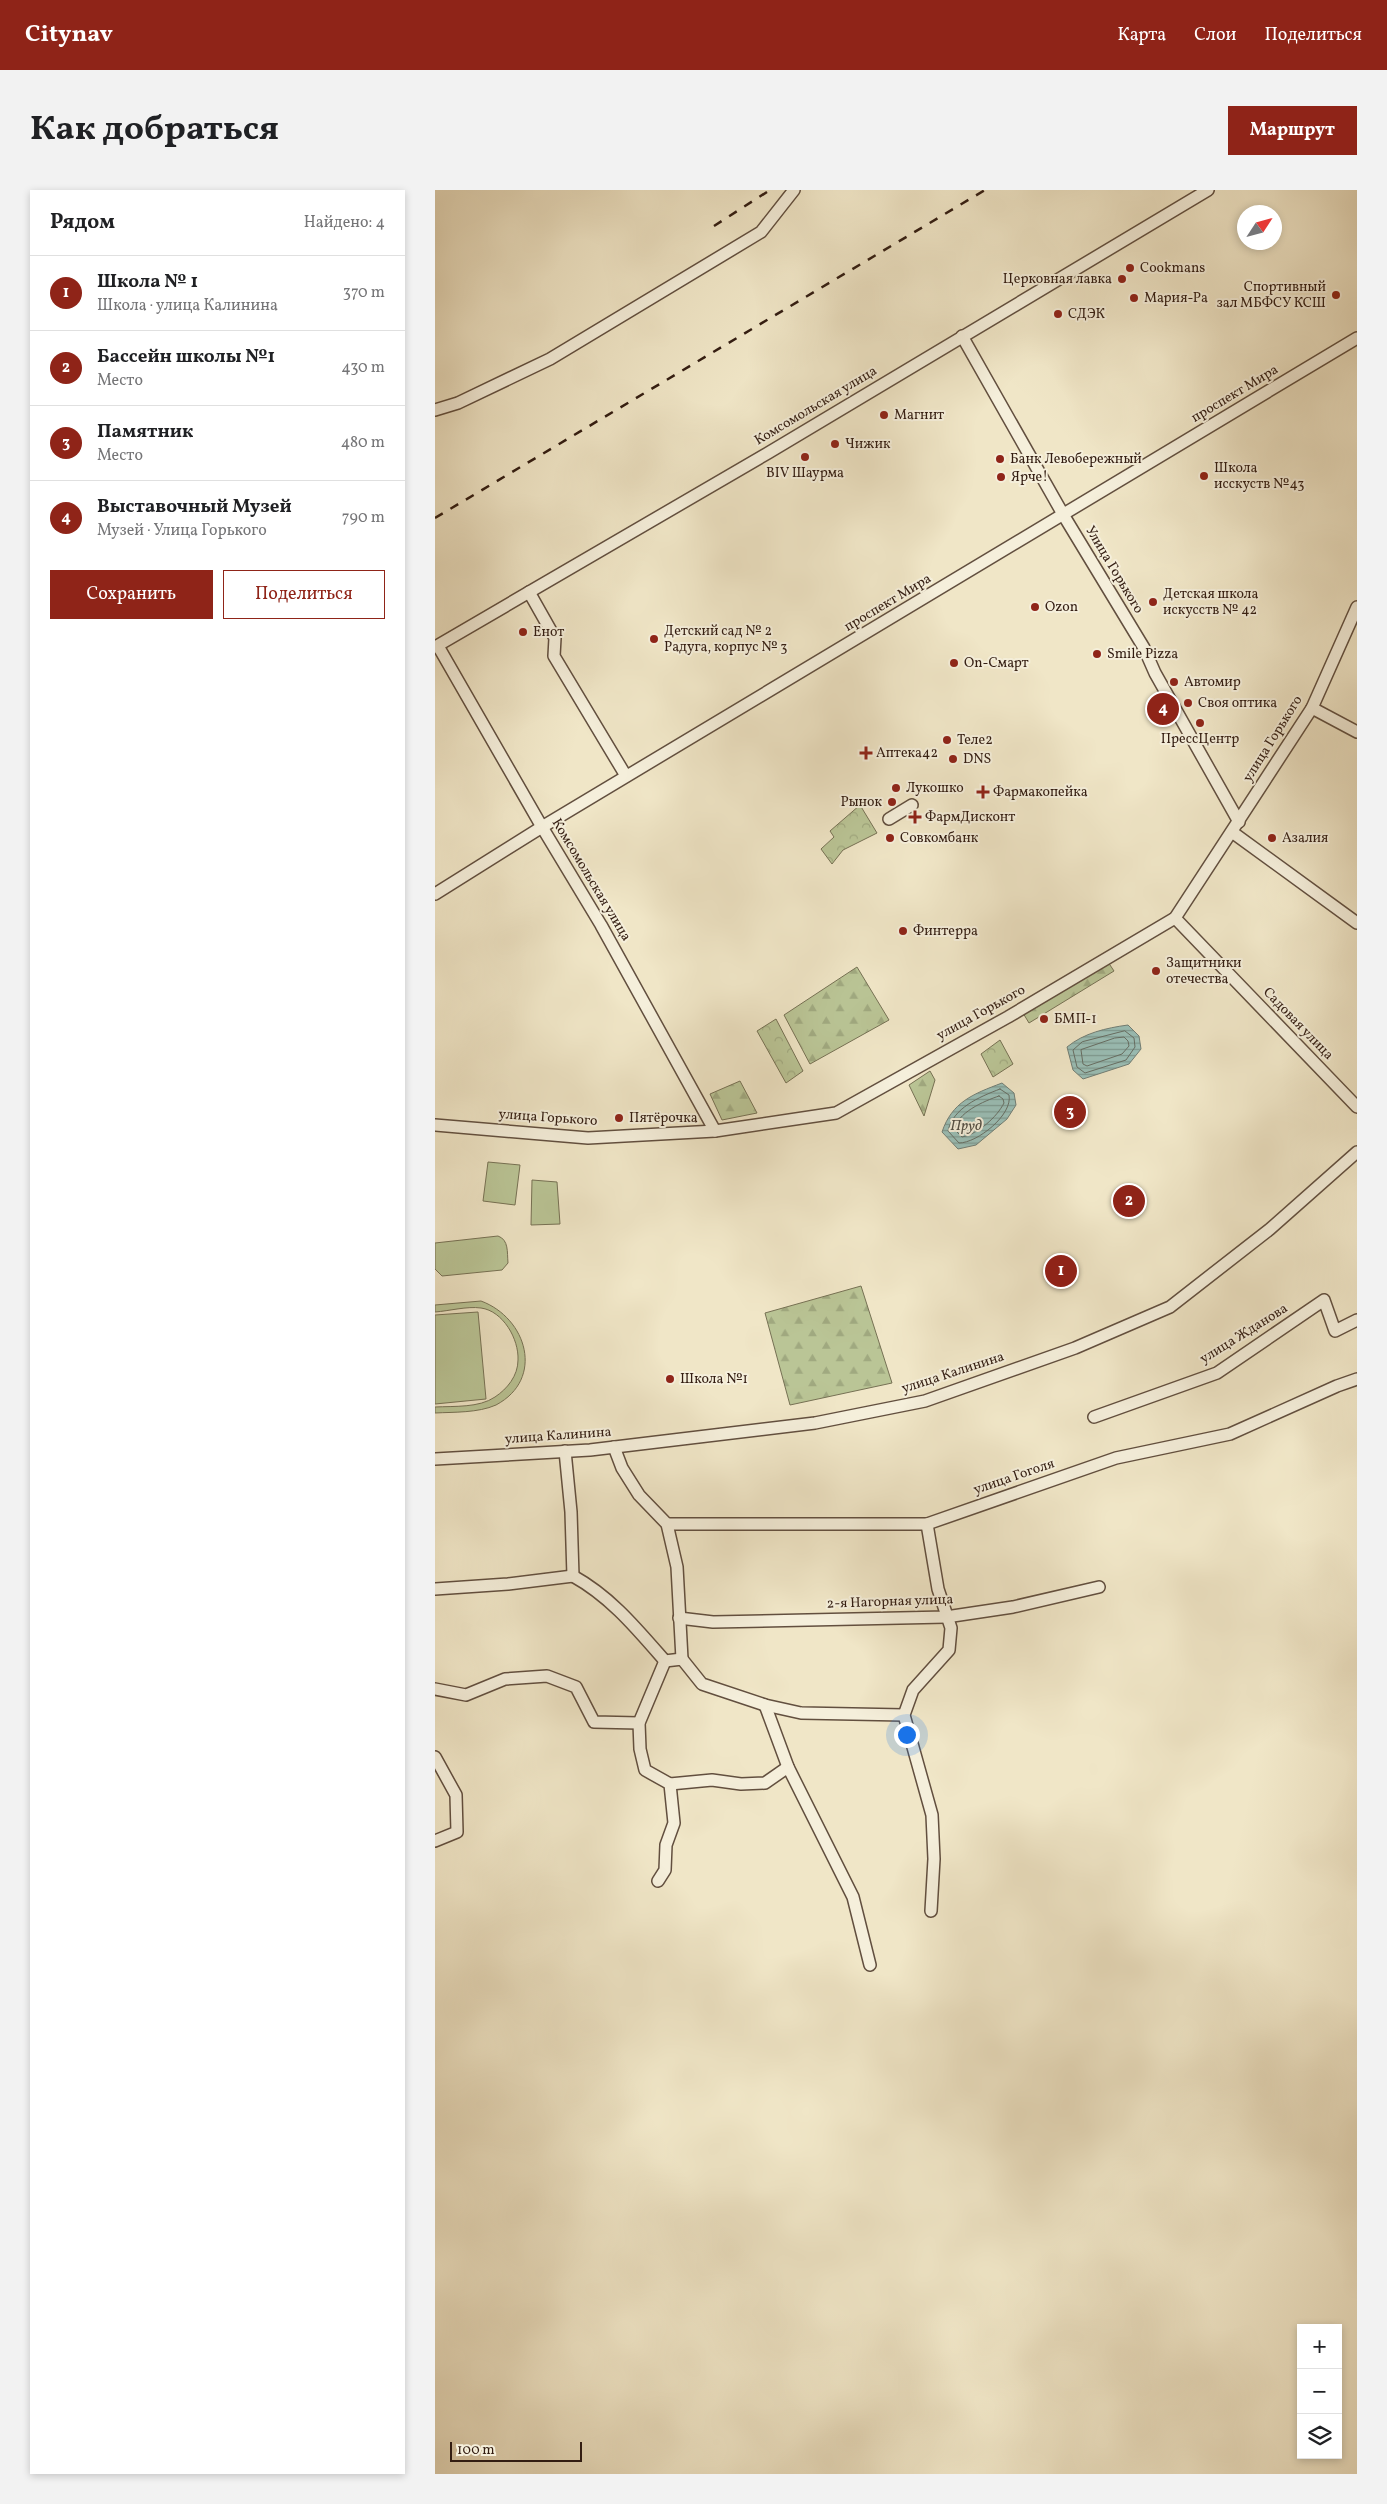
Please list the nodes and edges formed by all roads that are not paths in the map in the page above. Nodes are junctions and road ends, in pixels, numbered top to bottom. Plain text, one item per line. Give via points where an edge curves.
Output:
1 (794, 190) edge
2 (1208, 190) edge
3 (962, 336) junction
4 (1357, 338) edge
5 (435, 410) edge
6 (1064, 516) junction
7 (529, 592) junction
8 (1357, 607) edge
9 (437, 647) edge
10 (1312, 708) junction
11 (1357, 732) edge
12 (626, 776) junction
13 (913, 805) dead end
14 (889, 819) dead end
15 (1239, 822) junction
16 (542, 827) junction
17 (1232, 832) junction
18 (435, 894) edge
19 (1175, 918) junction
20 (1357, 923) edge
21 (1357, 1107) edge
22 (435, 1125) edge
23 (715, 1131) junction
24 (1357, 1152) edge
25 (1357, 1320) edge
26 (1357, 1379) edge
27 (1094, 1417) dead end
28 (614, 1447) junction
29 (565, 1452) junction
30 (435, 1459) edge
31 (667, 1524) junction
32 (927, 1524) junction
33 (573, 1576) junction
34 (1099, 1587) dead end
35 (435, 1590) edge
36 (946, 1617) junction
37 (679, 1618) junction
38 (682, 1659) junction
39 (665, 1661) junction
40 (435, 1688) edge
41 (765, 1705) junction
42 (904, 1715) junction
43 (639, 1722) junction
44 (435, 1757) edge
45 (788, 1767) junction
46 (670, 1784) junction
47 (435, 1841) edge
48 (658, 1881) dead end
49 (931, 1911) dead end
50 (870, 1965) dead end

1 - 5 street via 761,232 550,359 458,404
2 - 3 street, Комсомольская улица
3 - 6 street, Улица Горького
3 - 7 street, Комсомольская улица
4 - 6 street, проспект Мира
6 - 12 street, проспект Мира
6 - 15 street, Улица Горького via 1144,648
7 - 9 street, Комсомольская улица
7 - 12 street via 555,638 554,656
8 - 10 street, улица Горького
9 - 16 street, Комсомольская улица
10 - 11 street
10 - 15 street, улица Горького
12 - 16 street, проспект Мира
13 - 14 street
15 - 17 street, улица Горького
16 - 18 street, проспект Мира
16 - 23 street, Комсомольская улица via 601,924
17 - 19 street, улица Горького
17 - 20 street
19 - 21 street, Садовая улица
19 - 23 street, улица Горького via 836,1113
22 - 23 street, улица Горького via 588,1138
24 - 28 street, улица Калинина via 1270,1229 1170,1307 1075,1348 916,1402 815,1423
25 - 27 street, улица Жданова via 1335,1331 1324,1300 1217,1373
26 - 32 street, улица Гоголя via 1229,1434 1116,1458
28 - 29 street, улица Калинина
28 - 31 street via 622,1468 639,1495
29 - 30 street, улица Калинина
29 - 33 street
31 - 32 street, улица Гоголя
31 - 37 street via 677,1567
32 - 36 street
33 - 35 street
33 - 39 street via 593,1587 625,1615
34 - 36 street, 2-я Нагорная улица via 1013,1607
36 - 37 street, 2-я Нагорная улица via 713,1622
36 - 42 street via 951,1628 949,1650 913,1690
37 - 38 street
38 - 39 street
38 - 41 street via 703,1684
39 - 43 street
40 - 43 street via 466,1695 505,1679 547,1676 576,1687 594,1722
41 - 42 street via 801,1713
41 - 45 street
42 - 49 street via 932,1815
43 - 46 street via 645,1770
44 - 47 street via 456,1796 457,1832
45 - 46 street via 765,1783 712,1780
45 - 50 street via 853,1897
46 - 48 street via 674,1823 665,1845 665,1870

